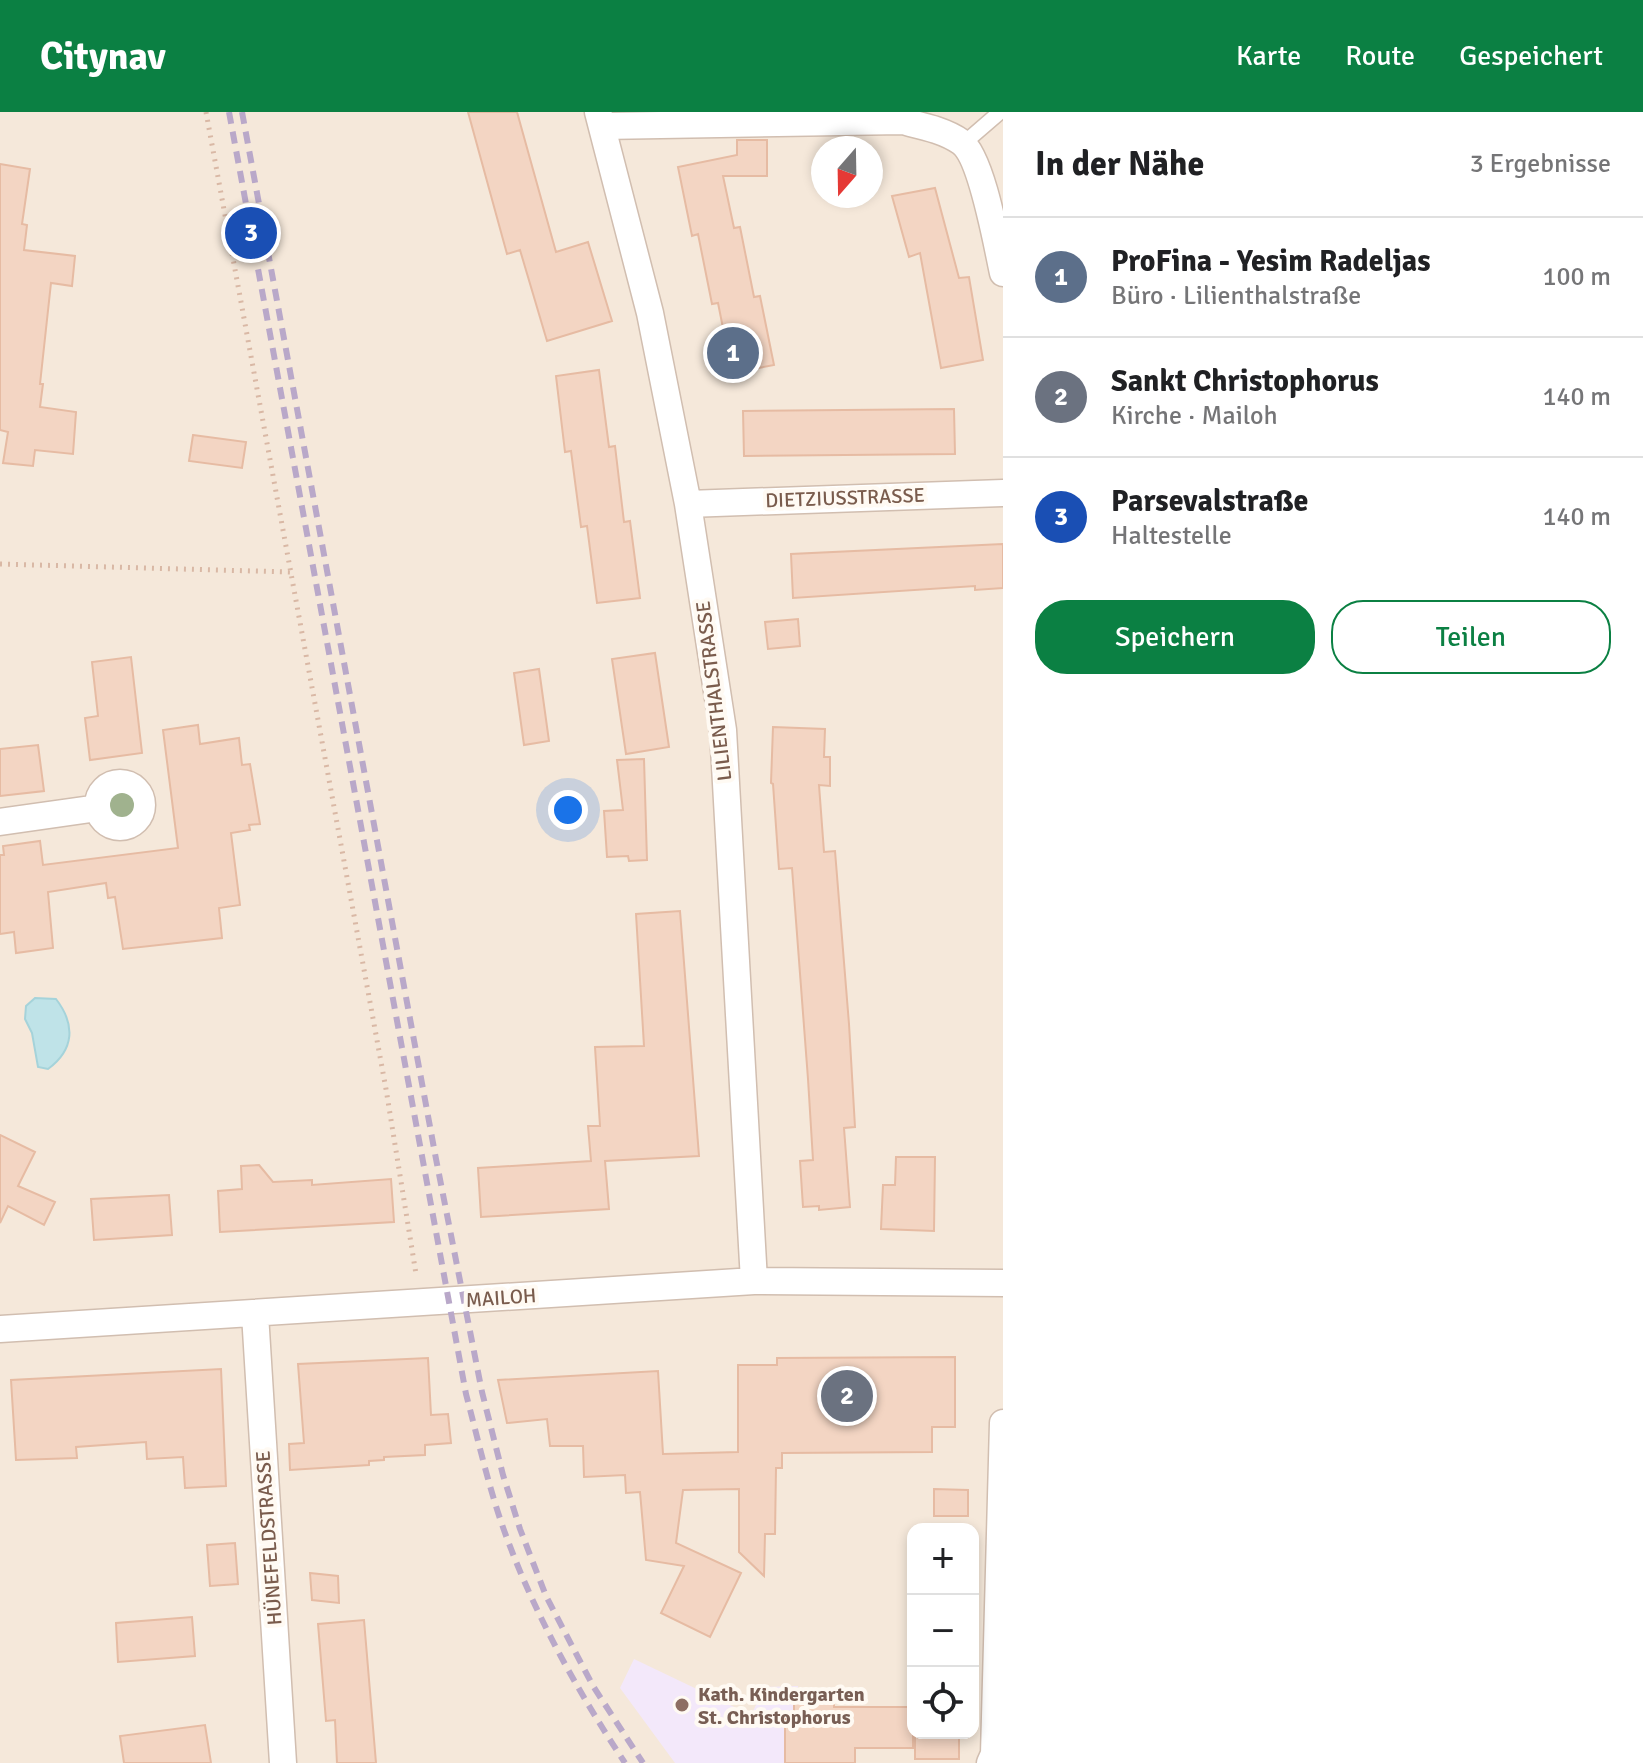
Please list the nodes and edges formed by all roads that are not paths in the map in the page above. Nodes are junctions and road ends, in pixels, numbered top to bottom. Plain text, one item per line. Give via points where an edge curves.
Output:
1 (1000, 112) edge
2 (600, 119) edge
3 (963, 144) junction
4 (1003, 273) edge
5 (1003, 493) edge
6 (688, 504) junction
7 (98, 808) dead end
8 (0, 822) edge
9 (754, 1281) junction
10 (1003, 1283) edge
11 (255, 1314) junction
12 (0, 1329) edge
13 (1003, 1423) edge
14 (283, 1763) edge
15 (990, 1763) edge

1 - 3 lane
2 - 3 street via 902,121
2 - 6 street, LILIENTHALSTRASSE via 647,299
3 - 4 street via 976,167
5 - 6 street, DIETZIUSSTRASSE
6 - 9 street, LILIENTHALSTRASSE via 723,730
7 - 8 street
9 - 10 street, MAILOH
9 - 11 street, MAILOH
11 - 12 street, MAILOH
11 - 14 street, HÜNEFELDSTRASSE
13 - 15 street

